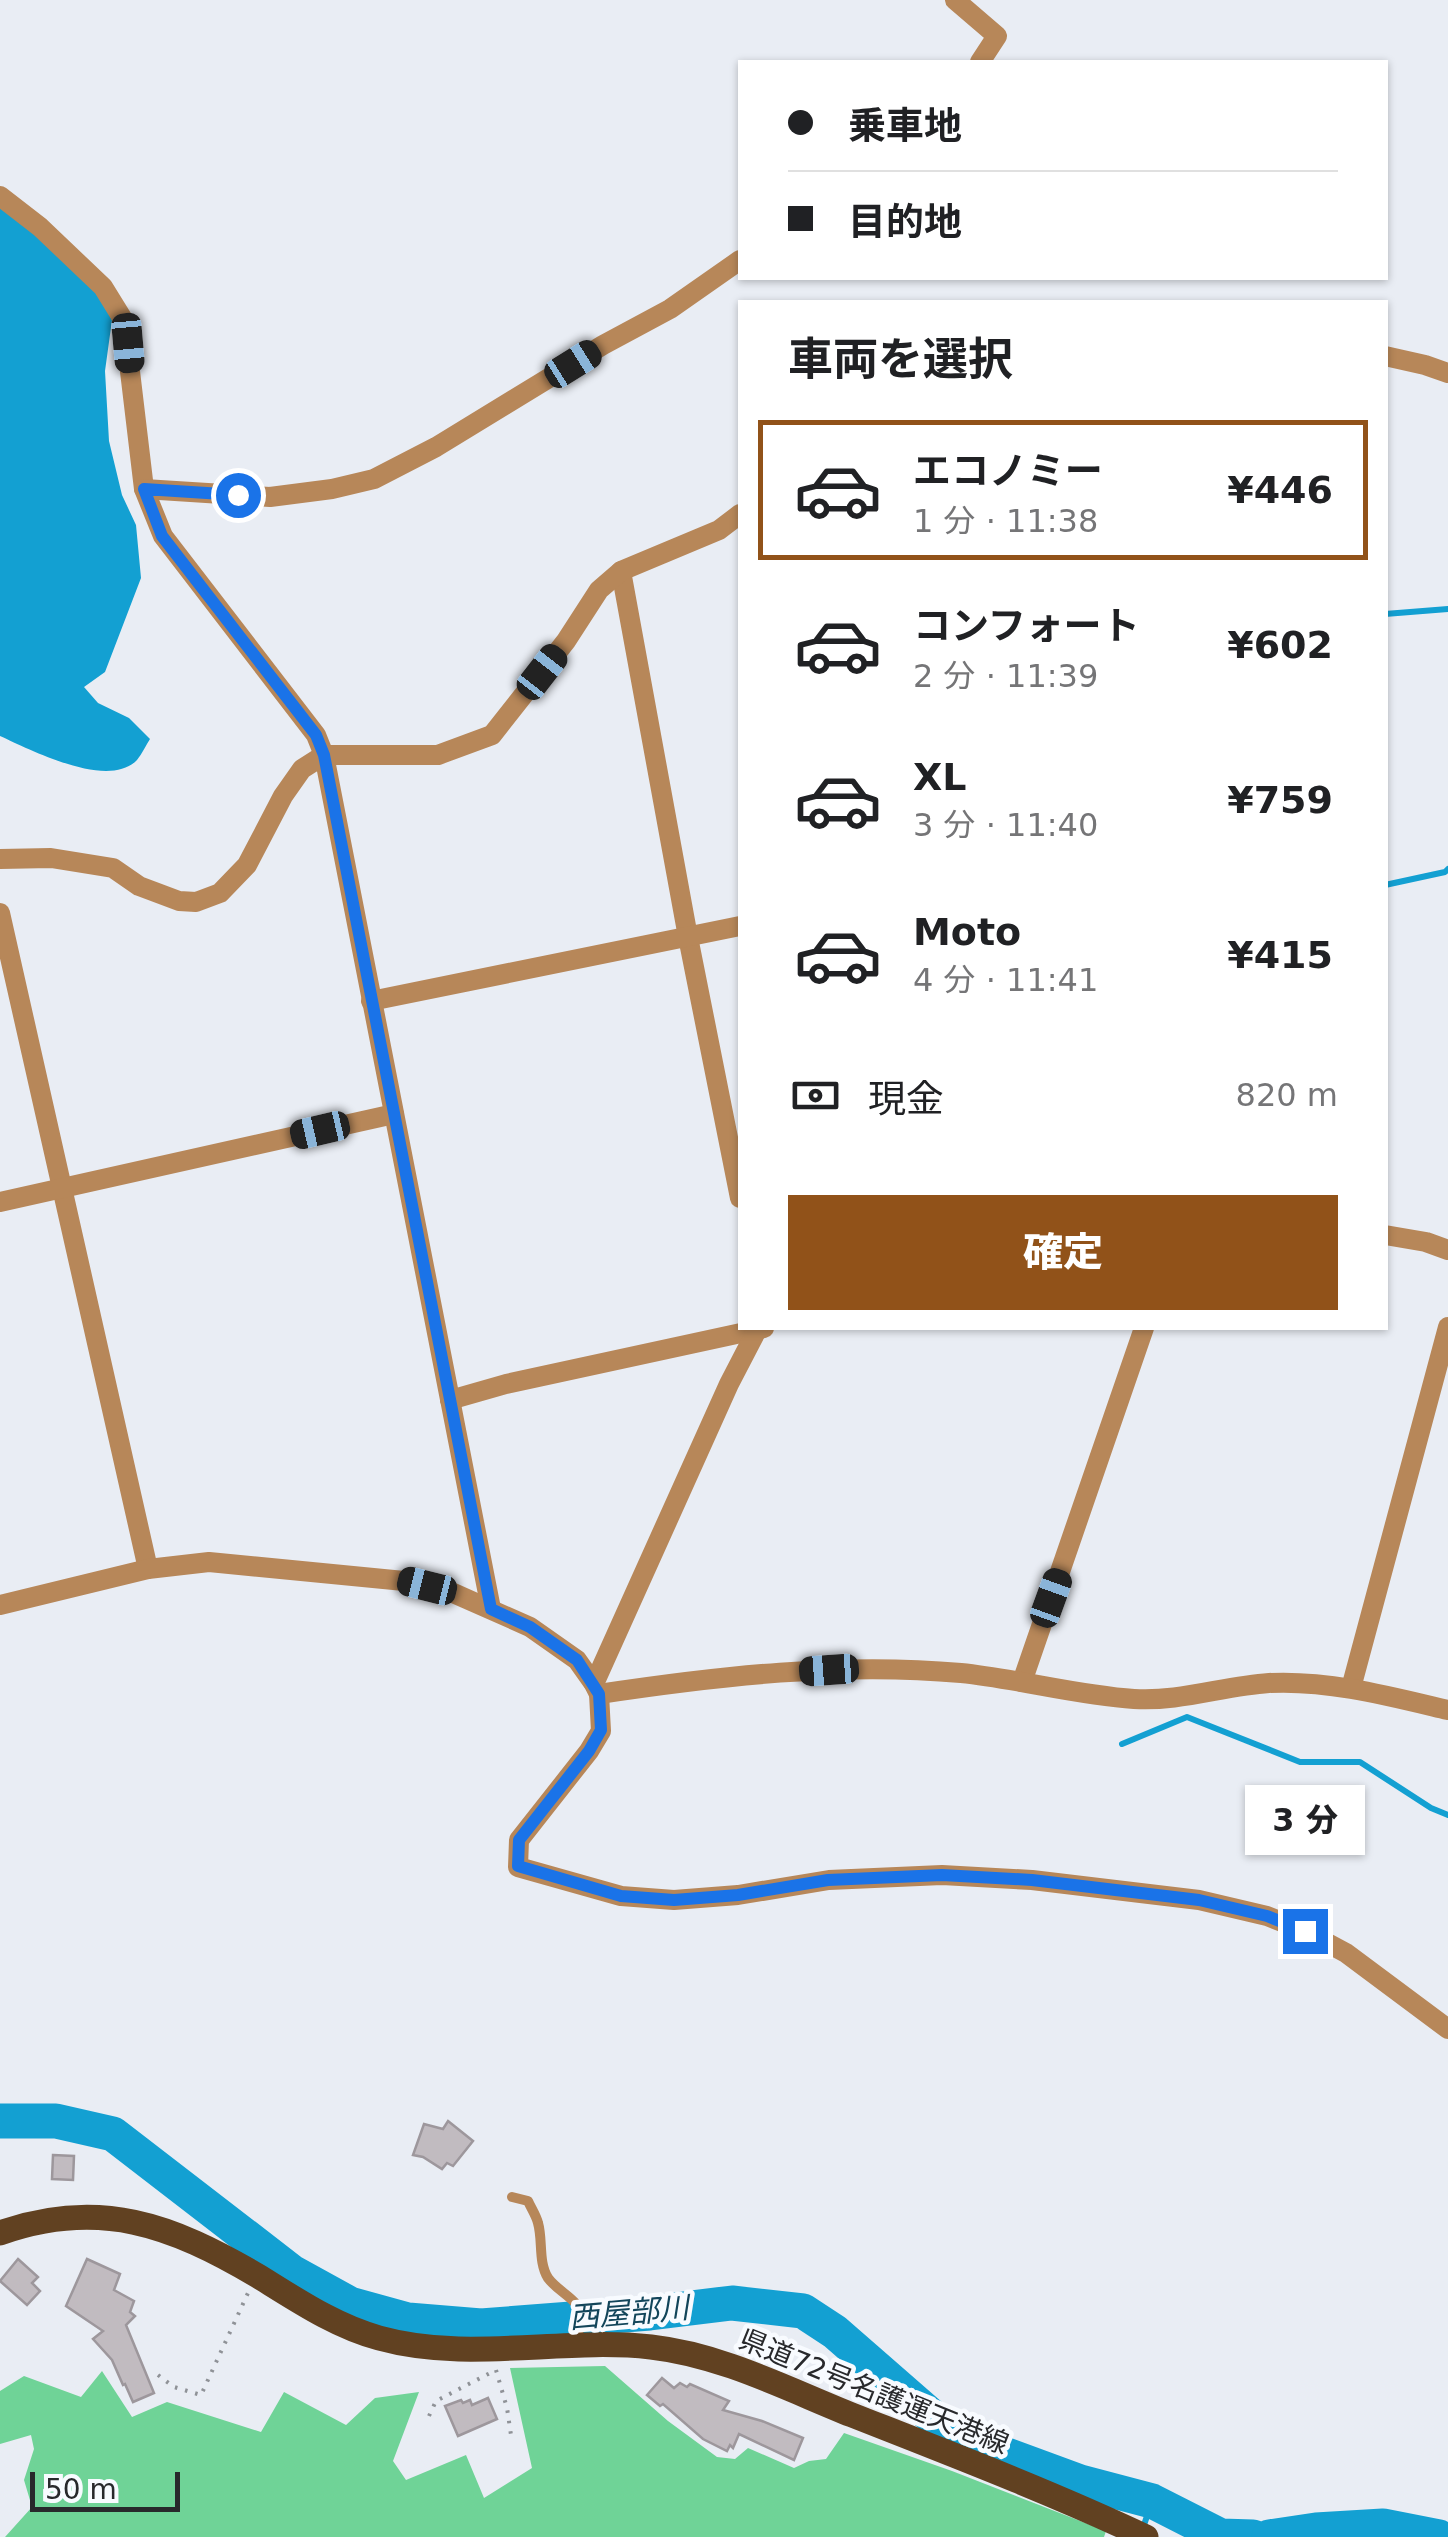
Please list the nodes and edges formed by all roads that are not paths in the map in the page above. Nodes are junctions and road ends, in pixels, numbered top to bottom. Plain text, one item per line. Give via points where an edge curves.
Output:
1 (955, 0) edge
2 (981, 60) edge
3 (0, 196) edge
4 (738, 261) edge
5 (1388, 357) edge
6 (1448, 373) edge
7 (144, 489) junction
8 (738, 516) edge
9 (622, 571) junction
10 (324, 755) junction
11 (0, 859) edge
12 (0, 913) edge
13 (738, 926) edge
14 (688, 937) junction
15 (371, 1001) junction
16 (394, 1114) junction
17 (62, 1188) junction
18 (738, 1188) edge
19 (0, 1202) edge
20 (1388, 1236) edge
21 (1448, 1250) edge
22 (1448, 1327) edge
23 (751, 1330) edge
24 (759, 1330) edge
25 (1143, 1330) edge
26 (450, 1400) junction
27 (148, 1569) junction
28 (0, 1605) edge
29 (491, 1609) junction
30 (1022, 1682) junction
31 (1352, 1688) junction
32 (597, 1689) junction
33 (1448, 1710) edge
34 (1448, 2029) edge
35 (512, 2198) dead end
36 (0, 2234) edge
37 (579, 2340) junction
38 (1129, 2532) edge

1 - 2 street via 997,36
3 - 7 street via 103,287 124,321
4 - 7 street via 670,309 374,478 270,497
5 - 6 street
7 - 10 street via 162,536 316,735
8 - 9 street via 720,530
9 - 10 street via 599,590 492,735 438,756
9 - 14 street
10 - 11 street via 302,769 283,796 247,865 220,893 196,902 140,886 112,868 51,858
10 - 15 street
12 - 17 street
13 - 14 street
14 - 15 street
14 - 18 street
15 - 16 street
16 - 17 street
16 - 26 street
17 - 19 street
17 - 27 street
20 - 21 street
22 - 31 street
23 - 26 street
24 - 32 street
25 - 30 street
26 - 29 street
27 - 28 street
27 - 29 street via 209,1562 404,1580
29 - 32 street via 577,1660
30 - 31 street via 1134,1699 1270,1683
30 - 32 street via 868,1668
31 - 33 street
32 - 34 street via 601,1730 519,1840 518,1866 621,1896 674,1900 828,1880 942,1875 1199,1900 1305,1931
35 - 37 lane via 528,2201 543,2267 577,2305
36 - 37 main road, 県道72号名護運天港線 via 36,2222 105,2217 165,2230 382,2340 496,2360
37 - 38 main road, 県道72号名護運天港線 via 713,2359

